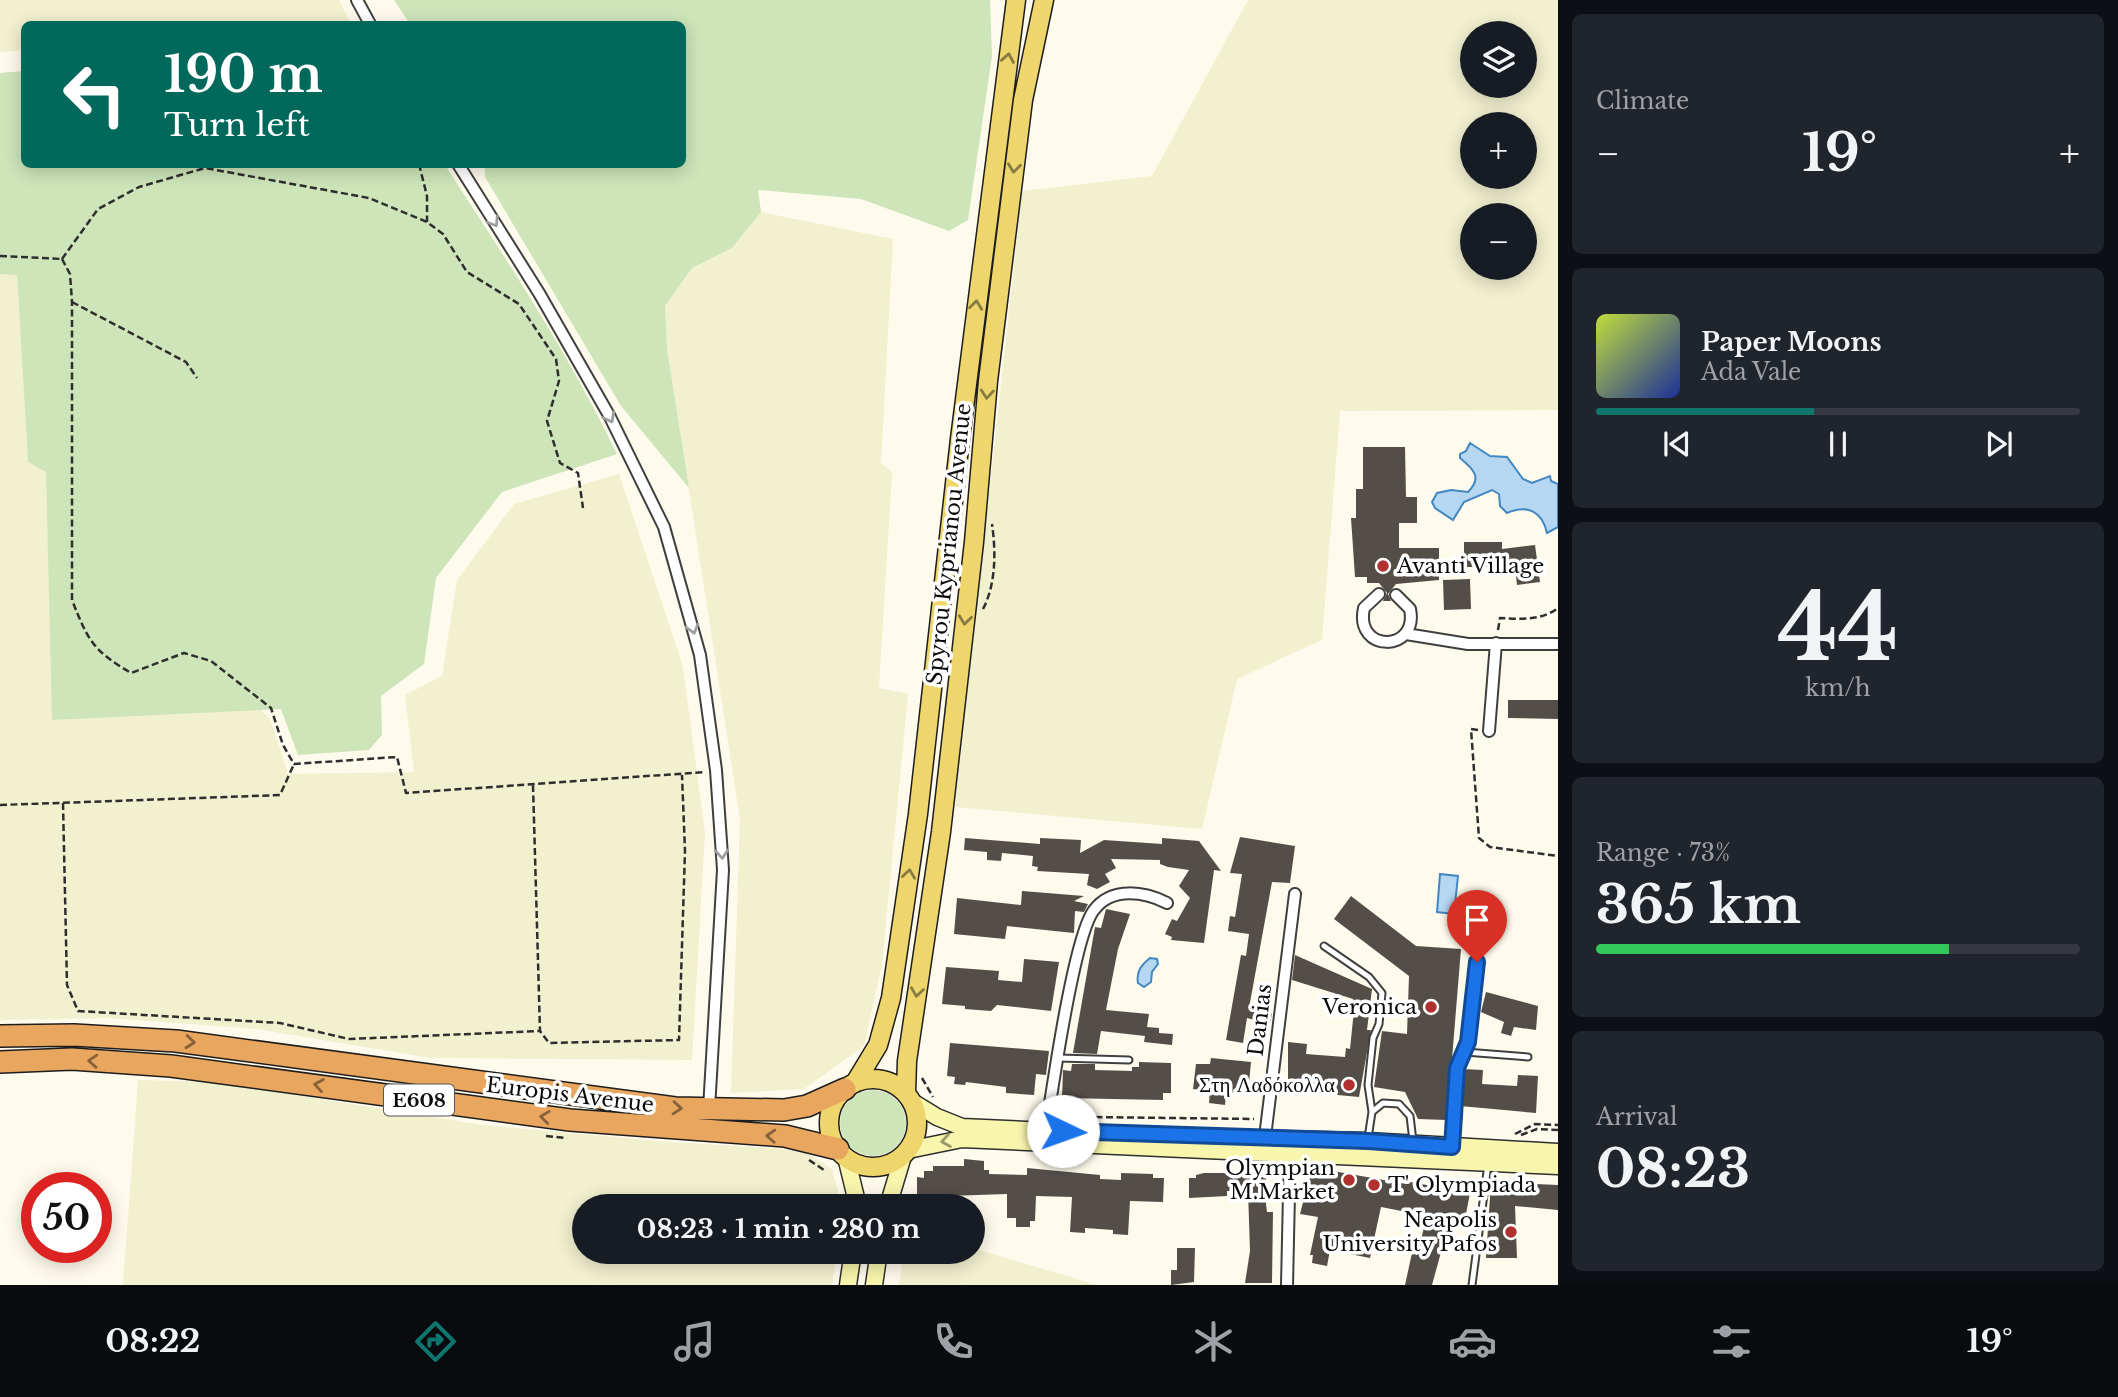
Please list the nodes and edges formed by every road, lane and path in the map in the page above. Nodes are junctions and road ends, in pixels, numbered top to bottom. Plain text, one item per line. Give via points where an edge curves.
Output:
1 (357, 0) edge
2 (1016, 0) edge
3 (1044, 0) edge
4 (368, 21) edge
5 (420, 168) edge
6 (461, 168) edge
7 (427, 222) junction
8 (0, 256) edge
9 (62, 260) junction
10 (72, 302) junction
11 (197, 379) dead end
12 (583, 508) dead end
13 (991, 519) dead end
14 (1379, 594) dead end
15 (1396, 594) dead end
16 (1558, 608) edge
17 (979, 618) dead end
18 (1406, 634) junction
19 (1496, 643) junction
20 (1558, 644) edge
21 (1489, 731) joint
22 (294, 764) junction
23 (716, 770) junction
24 (682, 775) junction
25 (533, 785) junction
26 (63, 803) junction
27 (0, 805) edge
28 (1558, 856) edge
29 (1295, 894) dead end
30 (1167, 904) dead end
31 (1324, 946) dead end
32 (1477, 962) dead end
33 (540, 1031) junction
34 (0, 1036) edge
35 (1465, 1052) junction
36 (1528, 1057) dead end
37 (1059, 1058) junction
38 (1129, 1060) dead end
39 (0, 1062) edge
40 (921, 1076) dead end
41 (850, 1086) junction
42 (912, 1092) junction
43 (709, 1109) junction
44 (1372, 1112) junction
45 (1077, 1116) dead end
46 (1077, 1122) dead end
47 (1046, 1130) junction
48 (1558, 1130) edge
49 (1265, 1133) junction
50 (1513, 1138) dead end
51 (1368, 1141) junction
52 (1413, 1144) junction
53 (1290, 1145) junction
54 (1452, 1147) junction
55 (1558, 1152) edge
56 (842, 1153) junction
57 (906, 1153) junction
58 (1488, 1161) junction
59 (1558, 1166) edge
60 (854, 1194) edge
61 (892, 1194) edge
62 (851, 1264) edge
63 (877, 1264) edge
64 (848, 1285) edge
65 (874, 1285) edge
66 (1287, 1285) edge
67 (1472, 1285) edge

1 - 4 street
41 -> 2 main road, Spyrou Kyprianou Avenue via 883,1032 893,987
3 -> 42 main road, Spyrou Kyprianou Avenue via 1023,100 988,381
5 - 7 path
6 -> 23 street via 610,417 664,527 700,655
7 - 9 path via 369,198 205,168 139,187 98,209
7 - 12 path via 443,234 467,272 519,304 556,359 559,381 547,421 560,463 578,473
8 - 9 path
9 - 10 path via 70,274
10 - 11 path via 186,362
10 - 22 path via 72,600 89,642 131,673 184,653 211,661 271,708
13 - 17 path via 995,546 990,595
14 - 18 street via 1364,608 1366,631 1385,642
15 - 18 street via 1410,609
16 - 19 path via 1530,619 1500,618
18 - 19 street via 1468,644
19 - 20 street
19 - 21 street
21 - 28 path via 1471,729 1479,838 1490,847
22 - 25 path via 397,757 406,793
22 - 26 path via 280,795
23 - 24 path
23 -> 43 street via 723,870
24 - 25 path
24 - 33 path via 685,851 679,1040 549,1043
25 - 33 path
26 - 27 path
26 - 33 path via 67,985 78,1012 280,1023 349,1039
29 - 49 street, Danias
30 - 37 street via 1149,894 1128,892 1095,908 1085,927
31 - 44 lane via 1369,976 1382,993 1368,1085
32 - 35 lane
34 -> 43 highway, Europis Avenue / E608 via 176,1041 566,1095
35 - 36 lane
35 - 54 lane via 1457,1068
37 - 38 lane
37 - 47 street
56 -> 39 highway, Europis Avenue / E608 via 785,1136 570,1120 171,1066 72,1059
40 - 42 path via 935,1104
41 - 42 main road via 882,1080
41 - 43 highway, Europis Avenue / E608 via 807,1106 784,1110
41 - 56 main road via 832,1107 830,1118 832,1140
42 - 47 main road via 937,1117 962,1127
42 - 57 main road via 917,1126
44 - 51 lane
44 - 52 lane via 1383,1103 1399,1104 1410,1116
45 - 49 path
46 - 49 path
47 - 49 main road
48 - 50 path via 1538,1129
49 - 53 main road
49 -> 57 main road via 962,1139
51 - 52 main road
51 - 53 main road
52 - 54 main road
53 - 58 main road
53 - 66 street
54 - 55 main road
56 - 57 main road via 854,1163 875,1167
56 - 60 main road
57 - 61 main road
58 - 59 main road
58 - 67 lane
62 - 64 main road
63 - 65 main road

